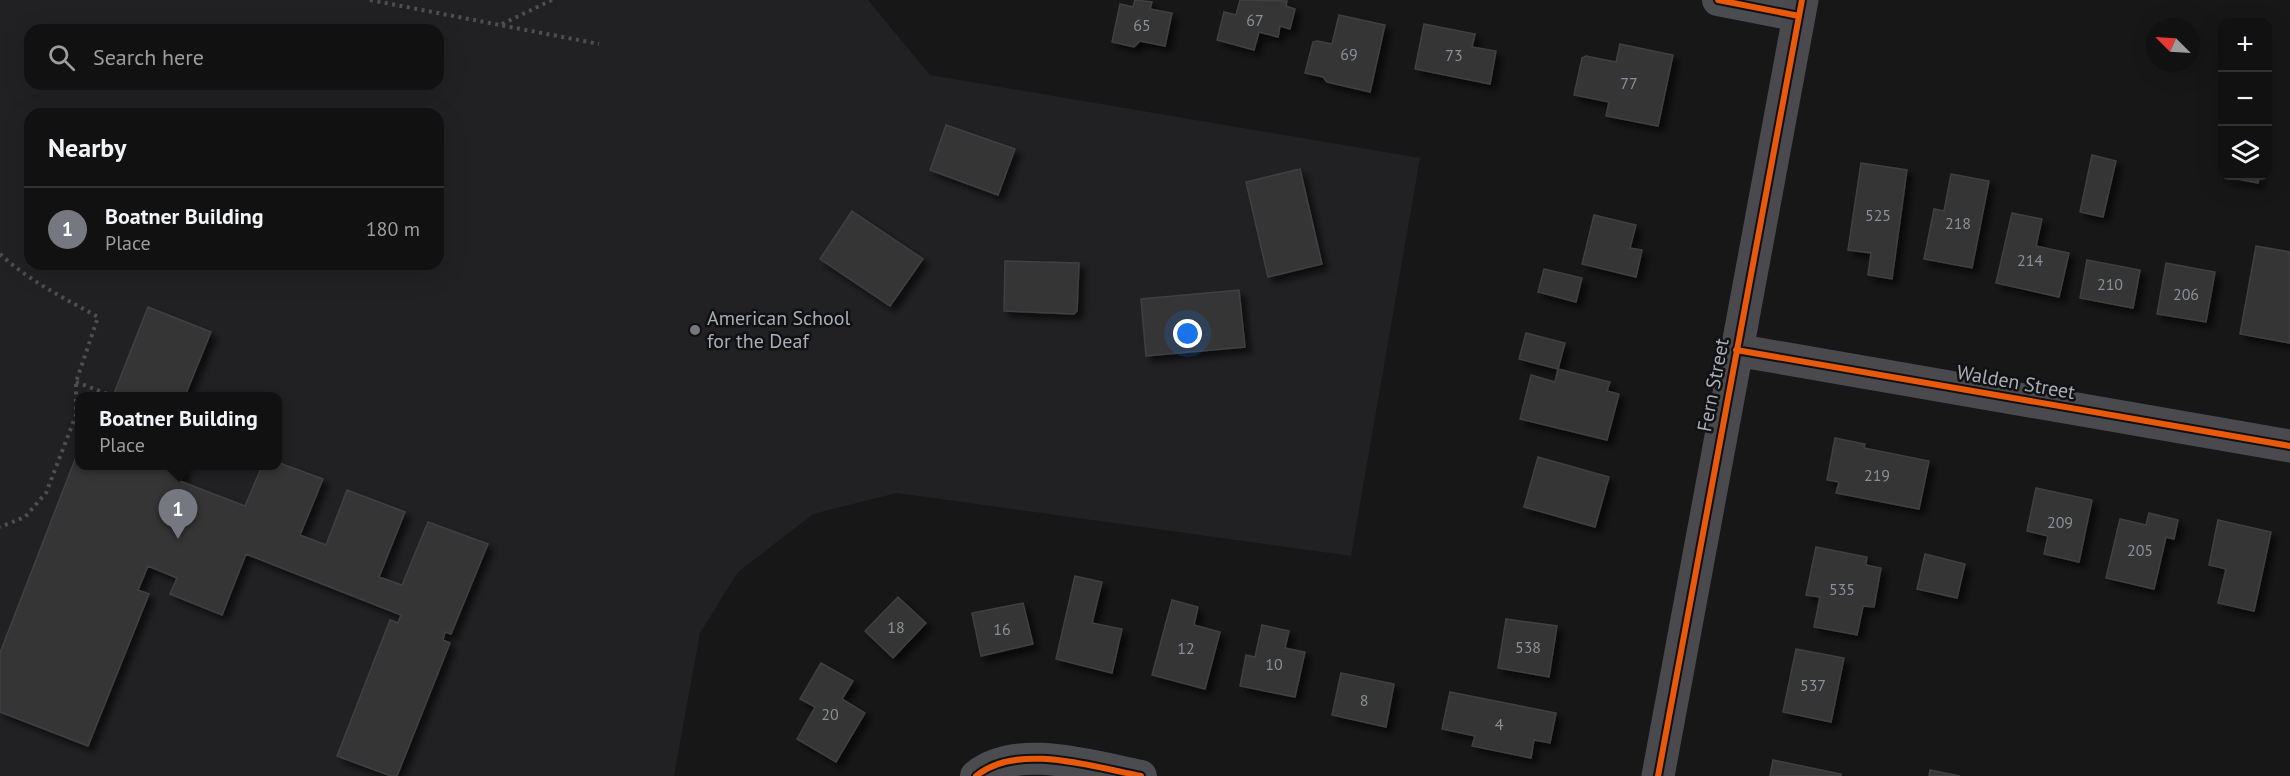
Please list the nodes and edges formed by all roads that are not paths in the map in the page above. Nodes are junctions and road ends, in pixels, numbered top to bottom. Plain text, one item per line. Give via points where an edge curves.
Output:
1 (1718, 0) edge
2 (1800, 8) edge
3 (1736, 350) junction
4 (2290, 446) edge
5 (976, 776) edge
6 (1141, 776) edge
7 (1658, 776) edge

1 - 2 street
2 - 3 street, Fern Street
3 - 4 street, Walden Street
3 - 7 street, Fern Street
5 - 6 street via 1004,762 1046,759

